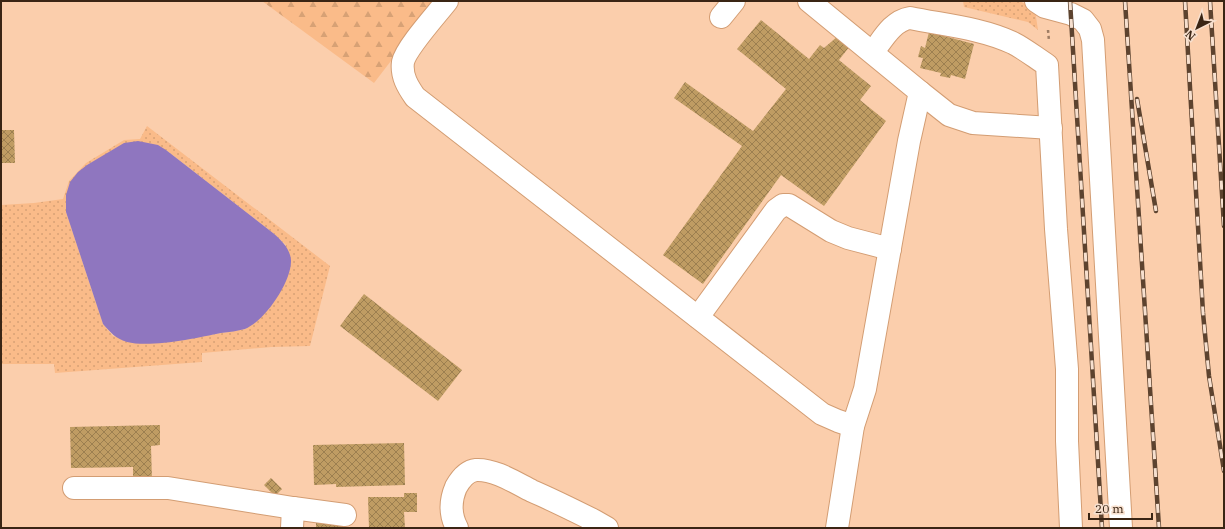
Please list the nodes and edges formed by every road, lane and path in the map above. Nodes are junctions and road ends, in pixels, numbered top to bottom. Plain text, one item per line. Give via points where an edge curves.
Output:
1 (447, 1) edge
2 (809, 1) edge
3 (1040, 4) edge
4 (873, 52) junction
5 (1047, 65) junction
6 (920, 92) junction
7 (1051, 128) junction
8 (890, 249) junction
9 (698, 317) junction
10 (853, 426) junction
11 (74, 488) dead end
12 (345, 515) dead end
13 (292, 518) edge
14 (457, 528) edge
15 (607, 528) edge
16 (837, 528) edge
17 (1072, 528) edge
18 (1121, 528) edge

1 - 9 lane via 408,51 403,62 407,85 415,97
2 - 4 lane
3 - 5 path via 1049,35
3 - 18 lane via 1083,20 1090,29 1093,40
4 - 5 lane via 894,26 902,19 910,18 998,37
4 - 6 lane
5 - 7 lane
6 - 7 lane via 949,115 973,123
6 - 8 lane via 908,141
7 - 17 lane via 1067,369 1067,442
8 - 9 lane via 848,238 831,231 789,205 783,205 776,210
8 - 10 lane via 865,389
9 - 10 lane via 822,414
10 - 16 lane
11 - 13 lane via 168,488
12 - 13 lane
14 - 15 lane via 451,512 451,502 462,476 474,470 488,471 505,478

